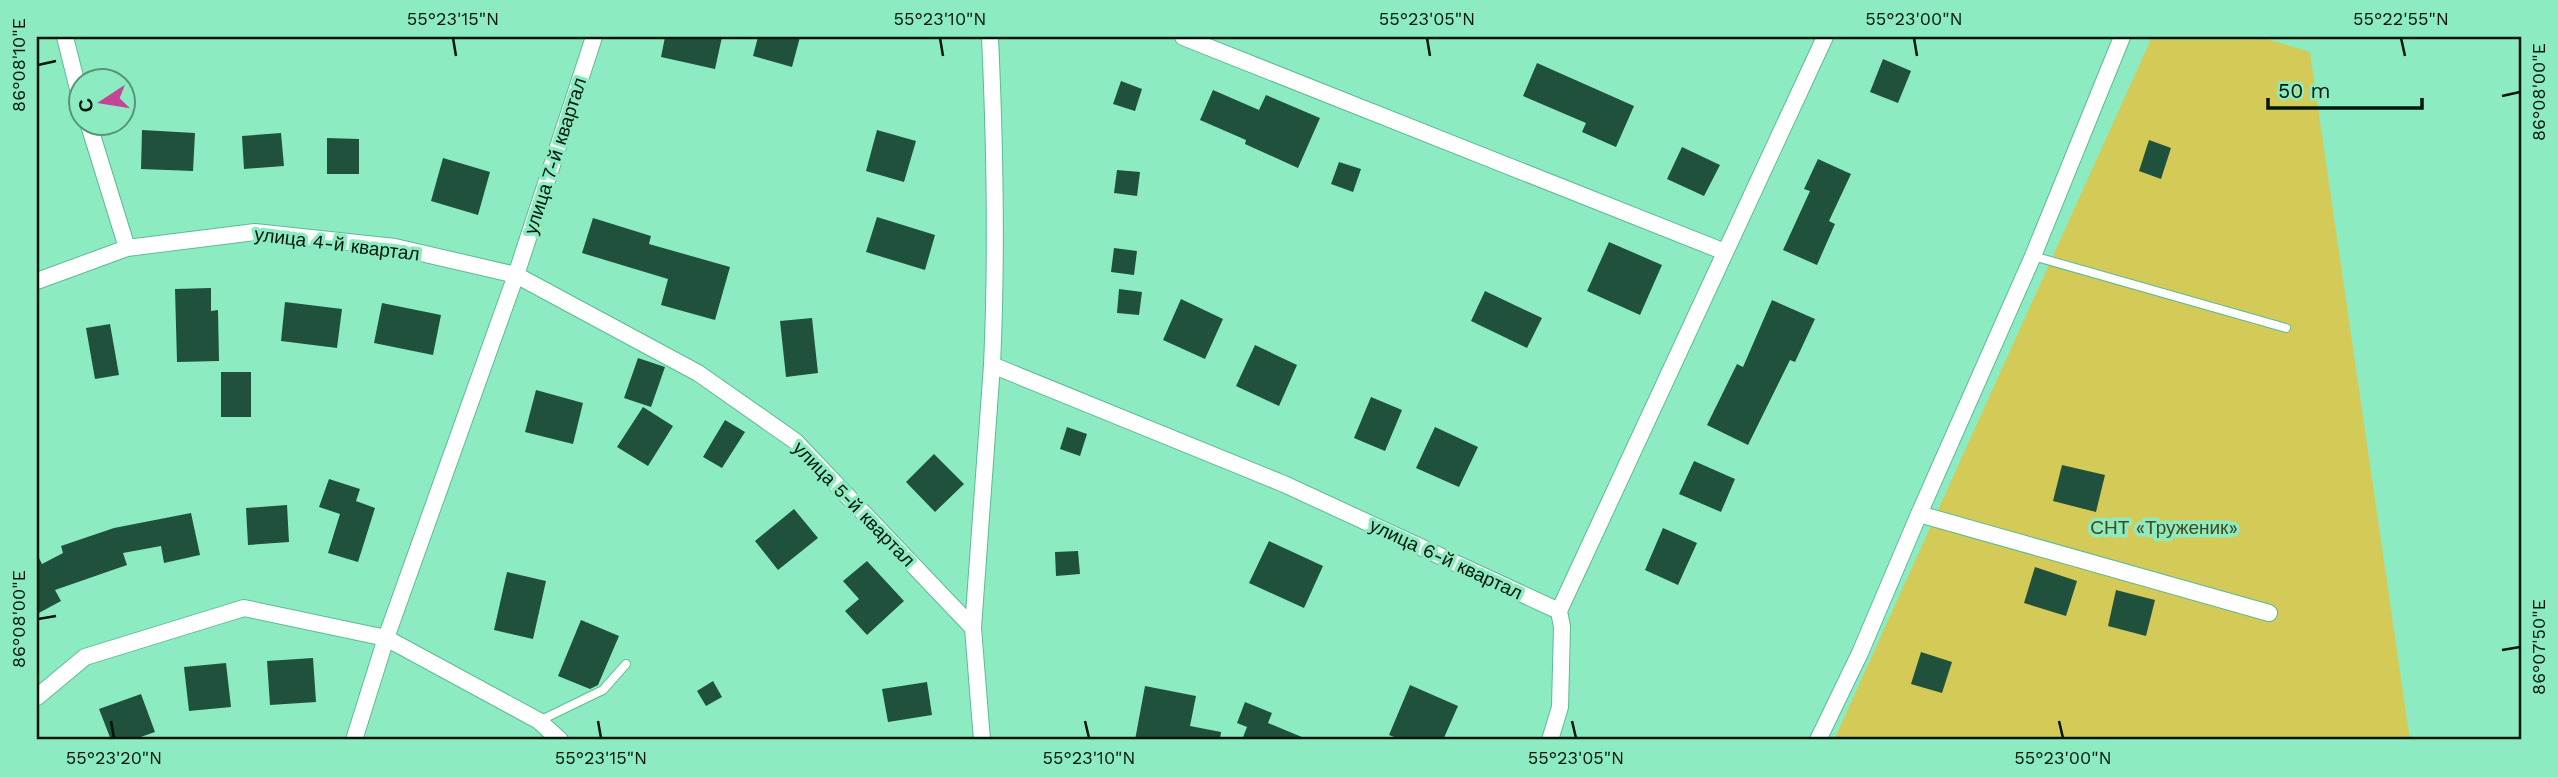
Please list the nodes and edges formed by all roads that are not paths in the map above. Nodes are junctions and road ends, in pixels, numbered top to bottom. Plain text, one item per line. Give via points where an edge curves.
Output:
1 (65, 37) edge
2 (594, 37) edge
3 (990, 37) edge
4 (1183, 37) edge
5 (1825, 37) edge
6 (2122, 37) edge
7 (72, 66) edge
8 (92, 136) edge
9 (127, 248) junction
10 (1725, 252) junction
11 (2033, 256) junction
12 (516, 275) junction
13 (37, 281) edge
14 (2286, 328) dead end
15 (992, 365) junction
16 (1919, 514) junction
17 (1559, 611) junction
18 (2269, 613) dead end
19 (973, 628) junction
20 (386, 638) junction
21 (626, 664) dead end
22 (37, 697) edge
23 (539, 721) junction
24 (354, 740) edge
25 (560, 740) edge
26 (982, 740) edge
27 (1550, 740) edge
28 (1818, 740) edge

1 - 7 street
2 - 12 street, улица 7-й квартал
3 - 15 street via 995,147
4 - 10 street
5 - 10 street
6 - 11 street
8 - 9 street
9 - 12 street, улица 4-й квартал via 255,232 395,247
9 - 13 street, улица 4-й квартал
10 - 17 street
11 - 14 lane
11 - 16 street
12 - 19 street, улица 5-й квартал via 698,373 794,441
12 - 20 street, улица 7-й квартал
15 - 17 street, улица 6-й квартал via 1284,484
15 - 19 street
16 - 18 street
16 - 28 street
17 - 27 street via 1560,707
19 - 26 street
20 - 22 street via 244,608 85,657
20 - 23 street
20 - 24 street, улица 7-й квартал
21 - 23 lane via 603,690
23 - 25 street

